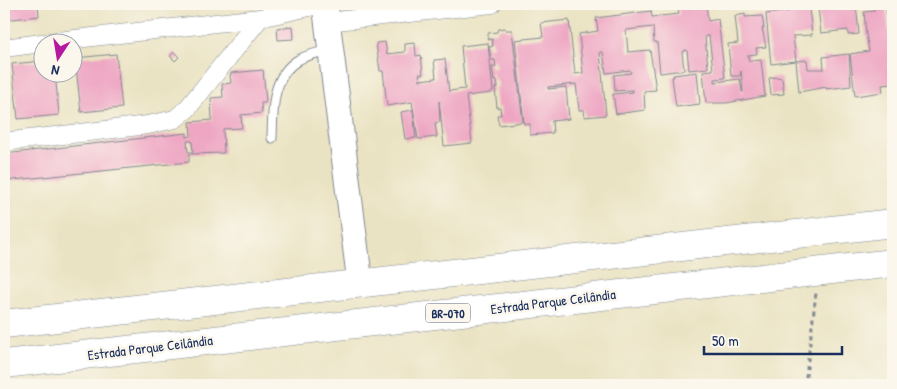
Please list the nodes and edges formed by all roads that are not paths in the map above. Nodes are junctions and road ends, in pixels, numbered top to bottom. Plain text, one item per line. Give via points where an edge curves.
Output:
1 (492, 4) edge
2 (325, 10) edge
3 (260, 18) junction
4 (82, 38) edge
5 (32, 44) edge
6 (4, 48) edge
7 (331, 49) junction
8 (272, 138) dead end
9 (4, 142) edge
10 (893, 223) edge
11 (893, 263) edge
12 (360, 283) junction
13 (4, 324) edge
14 (4, 364) edge

1 - 2 street
2 - 3 street
2 - 7 street
3 - 4 street
3 - 9 street via 187,109 175,118 148,125
5 - 6 street
7 - 8 lane via 299,59 286,70 274,95
7 - 12 street
10 - 12 highway
11 - 14 highway, Estrada Parque Ceilândia / BR-070
12 - 13 highway

